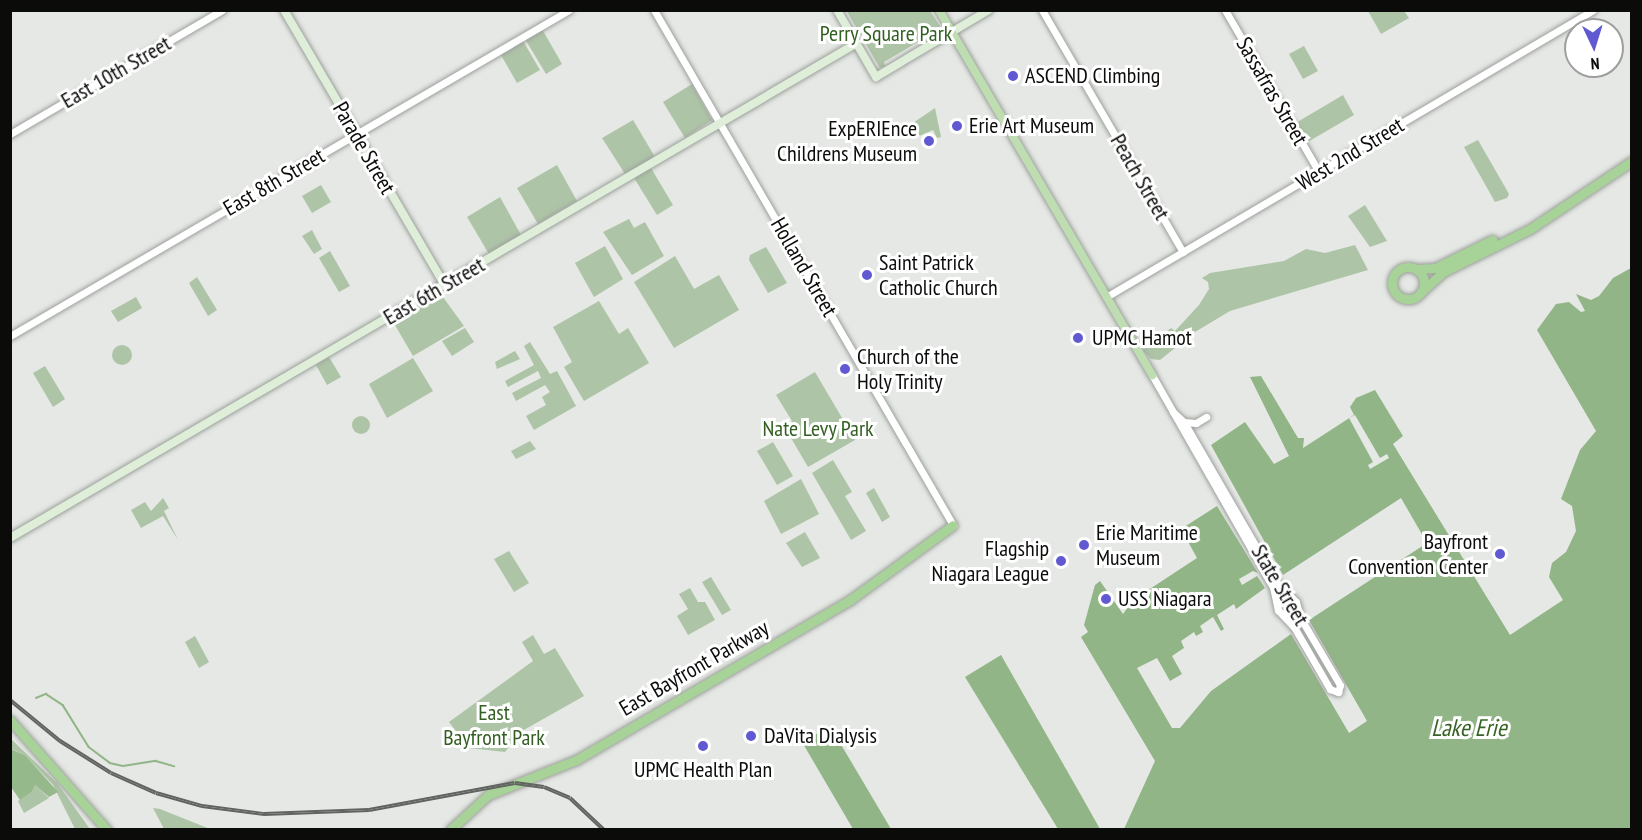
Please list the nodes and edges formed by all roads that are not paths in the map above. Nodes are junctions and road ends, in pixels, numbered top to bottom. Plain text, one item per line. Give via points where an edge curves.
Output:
1 (222, 10) edge
2 (284, 10) edge
3 (569, 10) edge
4 (654, 10) edge
5 (837, 10) edge
6 (939, 10) edge
7 (989, 10) edge
8 (1042, 10) edge
9 (1225, 10) edge
10 (1593, 10) edge
11 (952, 33) junction
12 (857, 43) junction
13 (719, 123) junction
14 (10, 134) edge
15 (357, 134) junction
16 (1632, 161) edge
17 (1319, 172) junction
18 (1536, 223) junction
19 (1183, 252) junction
20 (1416, 269) junction
21 (445, 285) junction
22 (1421, 292) junction
23 (1106, 297) junction
24 (10, 336) edge
25 (1152, 375) joint
26 (1173, 411) junction
27 (1206, 417) dead end
28 (1184, 422) junction
29 (953, 525) joint
30 (10, 538) edge
31 (10, 720) edge
32 (107, 830) edge
33 (450, 830) edge

1 - 14 street, East 10th Street
2 - 15 main road, Parade Street
3 - 15 street, East 8th Street
4 - 13 street, Holland Street
5 - 12 main road
6 - 11 main road, State Street
7 - 11 main road
8 - 19 street, Peach Street
9 - 17 street, Sassafras Street
10 - 17 street, West 2nd Street
11 - 12 main road via 876,77
11 - 23 main road, State Street
12 - 13 main road, East 6th Street
13 - 21 main road, East 6th Street
13 - 29 street, Holland Street
15 - 21 main road, Parade Street
15 - 24 street, East 8th Street
16 - 18 highway via 1599,186
17 - 19 street, West 2nd Street
18 - 20 highway via 1477,245 1435,268
18 - 22 highway via 1466,258
19 - 23 street, West 2nd Street
20 - 22 highway via 1424,279
20 - 22 highway via 1399,269 1391,284 1401,298 1414,298
21 - 30 main road, East 6th Street
23 - 25 main road, State Street
25 - 26 street, State Street
26 - 28 street, State Street
26 - 28 street, State Street via 1178,426 1273,587 1278,610 1294,627 1330,689 1338,692 1340,685 1303,622 1296,602 1276,581
27 - 28 street via 1196,423
29 - 33 highway, East Bayfront Parkway via 850,600 576,760 488,795 470,807
31 - 32 highway

